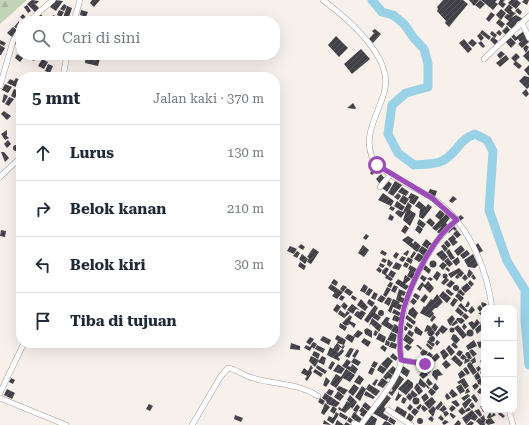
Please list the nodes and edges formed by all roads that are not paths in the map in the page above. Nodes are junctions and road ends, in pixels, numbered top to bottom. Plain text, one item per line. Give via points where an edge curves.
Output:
1 (53, 0) edge
2 (80, 0) edge
3 (323, 0) edge
4 (35, 16) edge
5 (75, 16) edge
6 (529, 16) edge
7 (522, 23) junction
8 (16, 36) edge
9 (529, 38) edge
10 (484, 59) dead end
11 (66, 60) edge
12 (64, 72) edge
13 (0, 86) edge
14 (16, 162) edge
15 (391, 174) junction
16 (0, 177) edge
17 (380, 187) dead end
18 (454, 222) junction
19 (491, 305) edge
20 (22, 348) edge
21 (401, 360) junction
22 (425, 364) dead end
23 (0, 393) edge
24 (318, 396) dead end
25 (0, 398) edge
26 (388, 410) dead end
27 (510, 413) edge
28 (66, 425) edge
29 (192, 425) edge
30 (361, 425) edge
31 (411, 425) edge
32 (513, 425) edge

1 - 4 street
2 - 5 street
3 - 15 street via 363,37 379,60 386,76 384,94 373,121 370,146 375,161
6 - 7 street
7 - 9 street
7 - 10 street
8 - 13 street
11 - 12 street
14 - 16 street
15 - 17 street
15 - 18 street via 432,198
18 - 19 street via 481,262
18 - 21 street via 429,254 404,308 399,343
20 - 23 street
21 - 22 street
21 - 30 street via 399,369
24 - 29 street via 292,385 251,378 228,368
25 - 28 street
26 - 31 street
27 - 32 street

